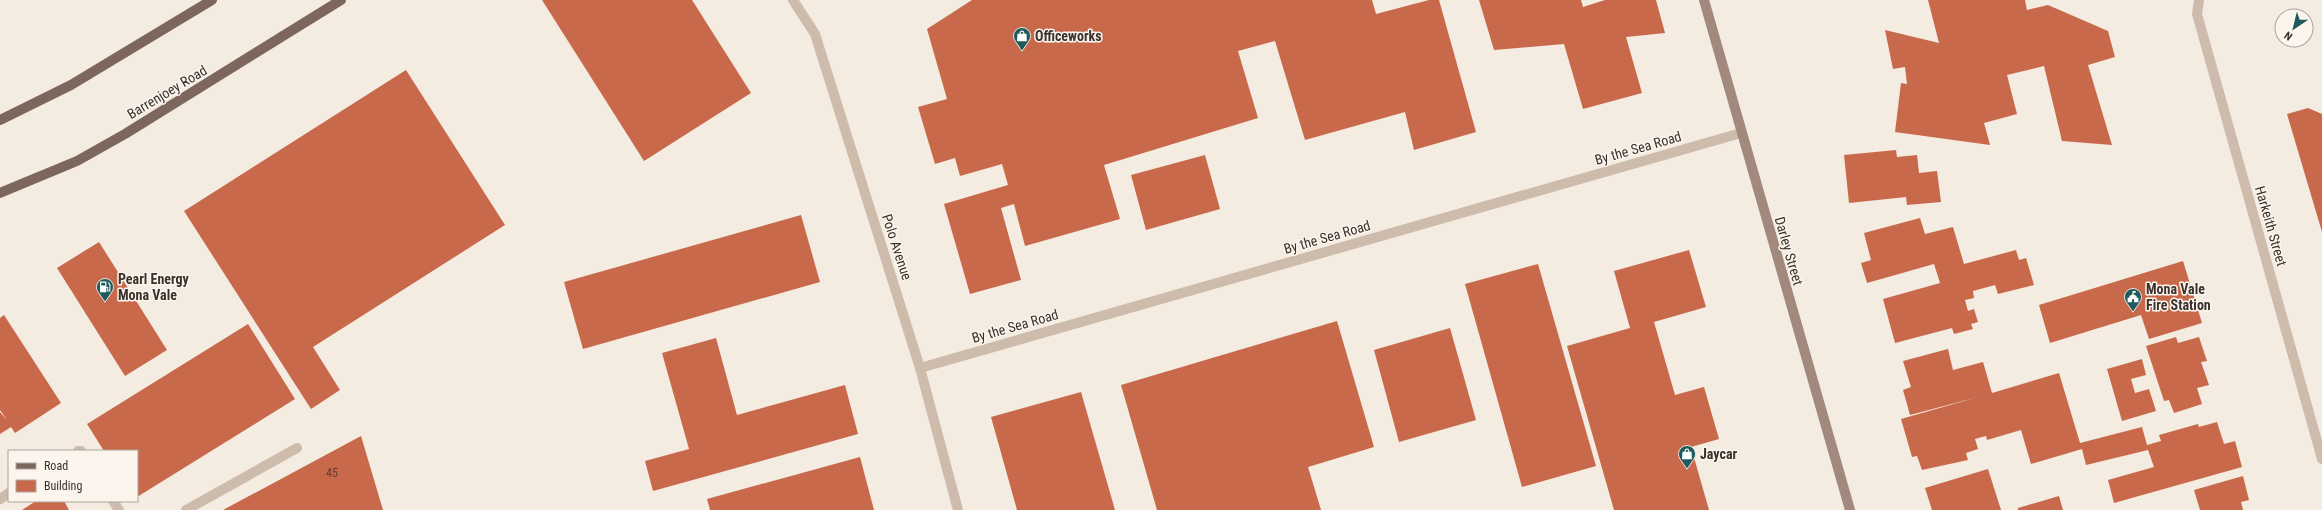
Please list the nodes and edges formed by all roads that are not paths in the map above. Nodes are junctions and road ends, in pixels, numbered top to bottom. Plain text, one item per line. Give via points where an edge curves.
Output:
1 (212, 0) edge
2 (341, 0) edge
3 (793, 0) edge
4 (1704, 0) edge
5 (2199, 0) edge
6 (0, 120) edge
7 (1741, 133) junction
8 (0, 193) edge
9 (920, 368) junction
10 (297, 448) dead end
11 (2322, 459) edge
12 (186, 510) edge
13 (958, 510) edge
14 (1850, 510) edge

1 - 6 main road via 71,86
2 - 8 main road, Barrenjoey Road via 111,142 77,161
3 - 9 street, Polo Avenue via 815,34
4 - 7 main road, Darley Street
5 - 11 street, Harkeith Street via 2197,14
7 - 9 street, By the Sea Road
7 - 14 main road, Darley Street
9 - 13 street, Polo Avenue
10 - 12 street

